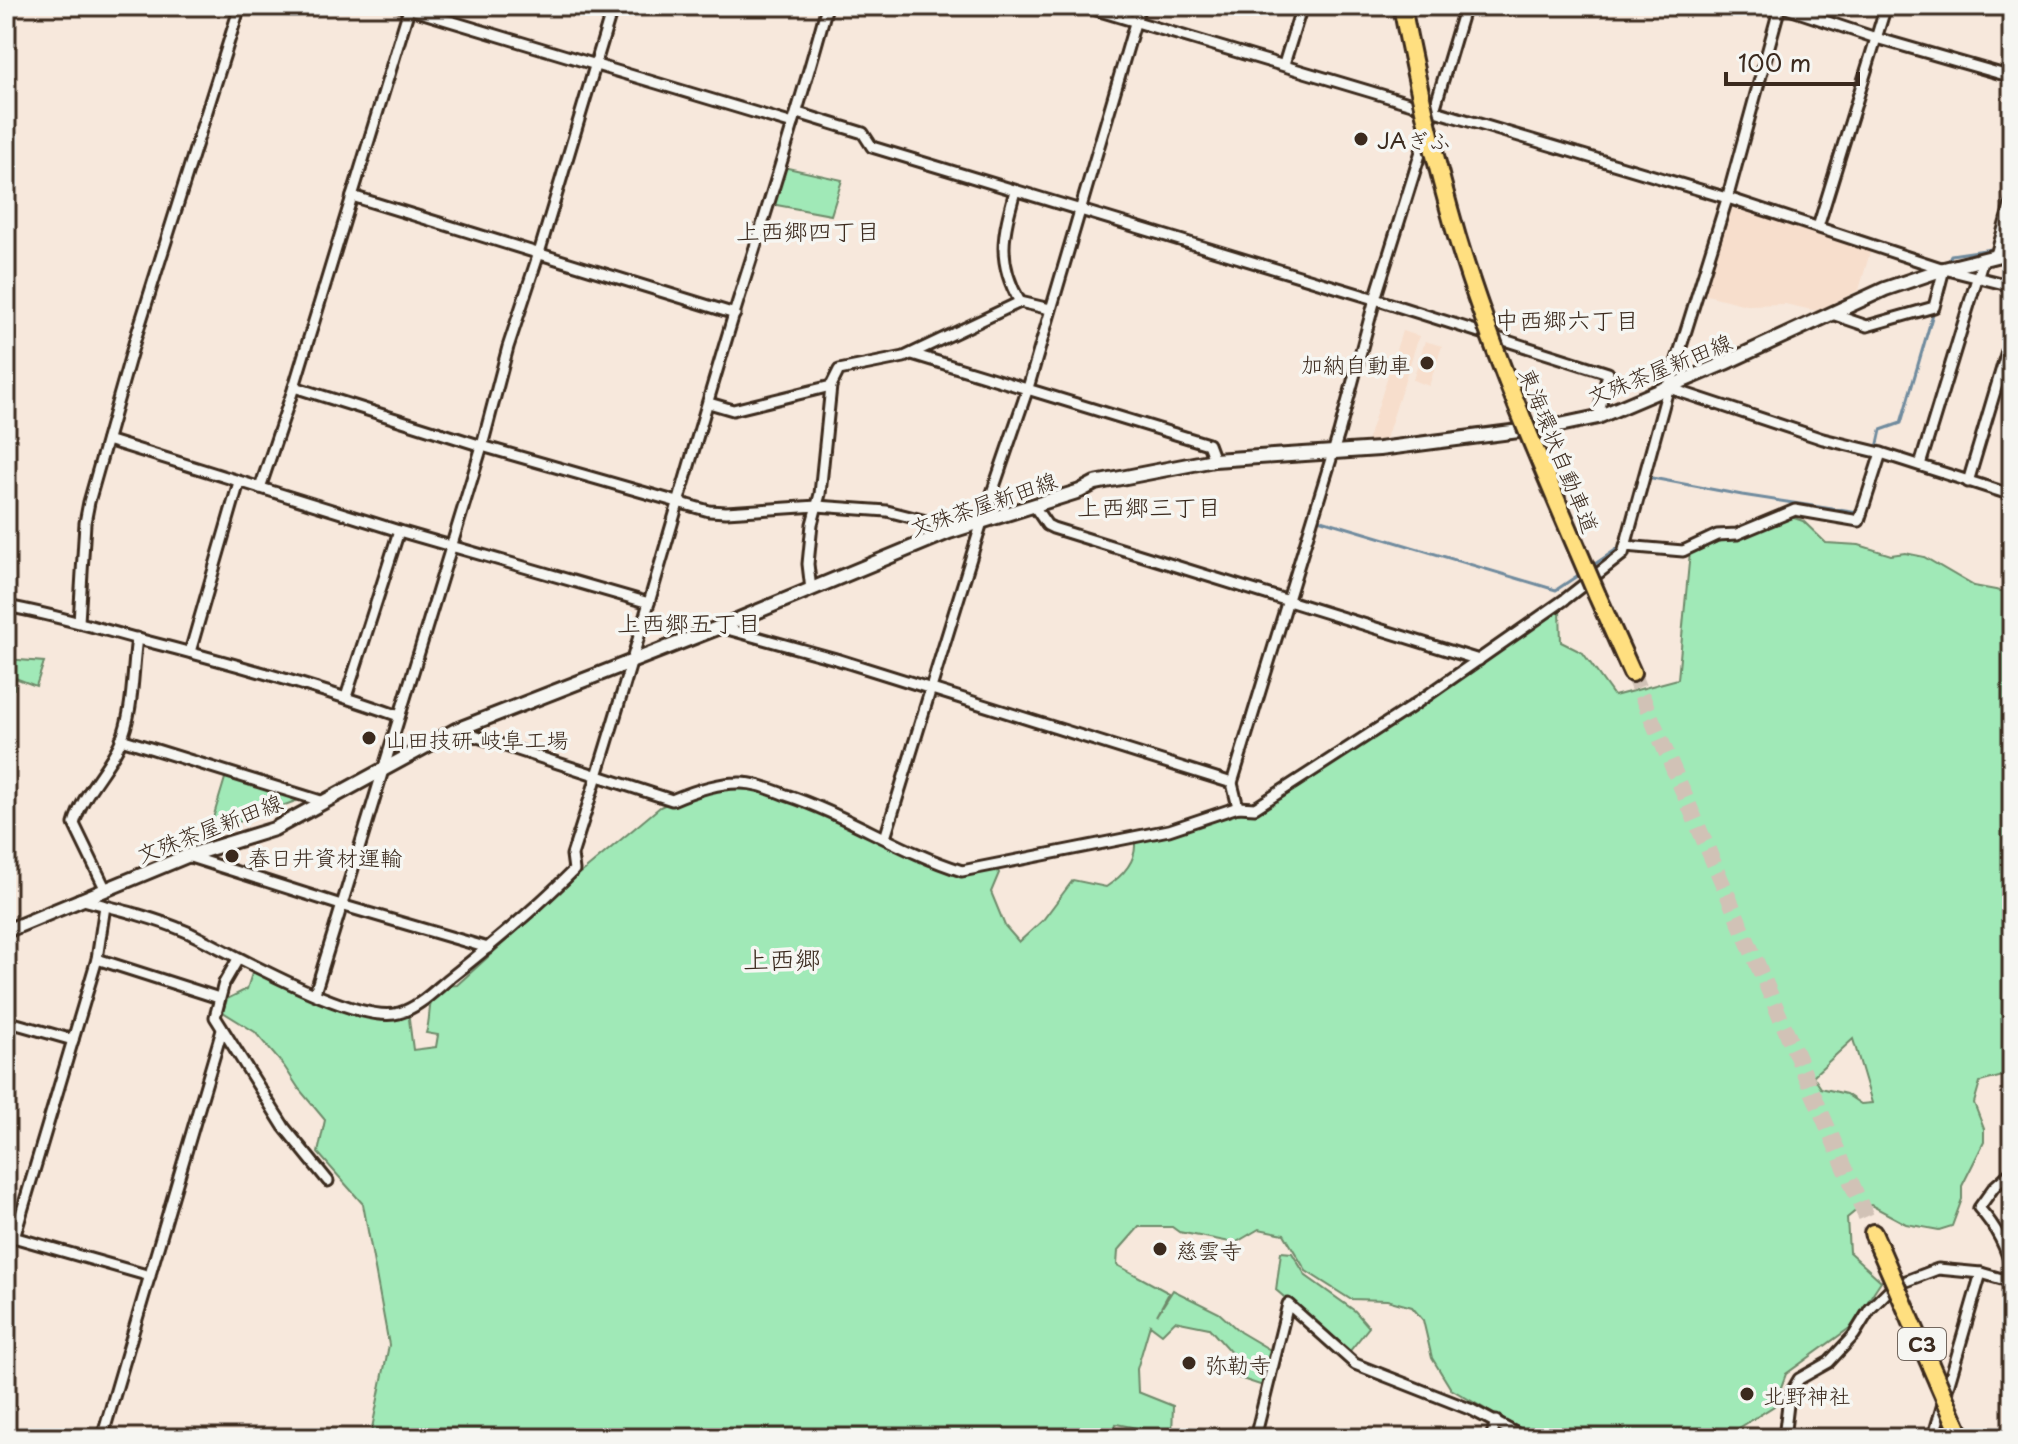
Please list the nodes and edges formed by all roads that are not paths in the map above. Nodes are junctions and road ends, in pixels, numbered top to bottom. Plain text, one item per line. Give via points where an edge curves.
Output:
1 (240, 6) edge
2 (613, 6) edge
3 (827, 6) edge
4 (1083, 6) edge
5 (1140, 6) edge
6 (1302, 6) edge
7 (1402, 6) edge
8 (1465, 6) edge
9 (1886, 6) edge
10 (404, 7) edge
11 (1136, 22) junction
12 (1876, 38) junction
13 (1284, 64) junction
14 (596, 65) junction
15 (2012, 77) edge
16 (1433, 112) junction
17 (798, 113) junction
18 (793, 124) junction
19 (1015, 191) junction
20 (352, 196) junction
21 (1727, 199) junction
22 (2012, 199) edge
23 (1080, 210) junction
24 (1818, 227) junction
25 (2012, 252) edge
26 (539, 253) junction
27 (1989, 257) junction
28 (1944, 269) junction
29 (1978, 277) junction
30 (2012, 286) edge
31 (1375, 299) junction
32 (1020, 302) junction
33 (1050, 309) junction
34 (735, 314) junction
35 (1832, 314) junction
36 (2012, 334) edge
37 (912, 354) junction
38 (831, 386) junction
39 (294, 387) junction
40 (1028, 388) junction
41 (1669, 388) junction
42 (709, 403) junction
43 (1598, 417) junction
44 (107, 440) junction
45 (482, 446) junction
46 (1331, 453) junction
47 (1881, 453) junction
48 (1214, 460) junction
49 (1920, 465) junction
50 (239, 482) junction
51 (1968, 482) junction
52 (260, 488) junction
53 (2012, 495) edge
54 (679, 504) junction
55 (817, 506) junction
56 (1034, 506) junction
57 (982, 522) junction
58 (399, 531) junction
59 (451, 545) junction
60 (1625, 546) junction
61 (811, 590) junction
62 (1287, 600) junction
63 (649, 603) junction
64 (6, 606) edge
65 (79, 622) junction
66 (720, 627) junction
67 (137, 638) junction
68 (190, 652) junction
69 (1479, 660) junction
70 (633, 662) junction
71 (1632, 673) tunnel mouth
72 (932, 688) junction
73 (346, 697) junction
74 (399, 716) junction
75 (456, 730) junction
76 (121, 739) junction
77 (383, 767) junction
78 (598, 775) junction
79 (1232, 783) junction
80 (321, 801) junction
81 (1238, 807) junction
82 (885, 838) junction
83 (187, 856) junction
84 (105, 888) junction
85 (79, 899) junction
86 (341, 905) junction
87 (105, 906) junction
88 (6, 931) edge
89 (488, 948) junction
90 (97, 959) junction
91 (238, 959) junction
92 (315, 993) junction
93 (219, 998) junction
94 (6, 1021) edge
95 (222, 1030) junction
96 (73, 1040) junction
97 (2012, 1171) edge
98 (328, 1181) dead end
99 (1873, 1233) tunnel mouth
100 (10, 1237) edge
101 (2012, 1272) edge
102 (1981, 1273) junction
103 (150, 1276) junction
104 (2012, 1282) edge
105 (1496, 1421) junction
106 (102, 1438) edge
107 (1255, 1438) edge
108 (1491, 1438) edge
109 (1525, 1438) edge
110 (1784, 1438) edge
111 (1933, 1438) edge
112 (1962, 1438) edge

1 - 44 street
2 - 14 street
3 - 17 street
4 - 11 street
5 - 11 street
6 - 13 street
7 - 71 highway, 東海環状自動車道, bridge via 1458,239 1519,409
8 - 16 street
9 - 12 street
10 - 14 street
10 - 20 street
11 - 13 street
11 - 23 street
12 - 15 street
12 - 21 street via 1780,6
12 - 24 street
13 - 16 street
14 - 18 street
14 - 26 street
16 - 21 street
16 - 31 street
17 - 18 street
17 - 19 street via 863,133 872,147
18 - 34 street
19 - 23 street
19 - 32 street via 1002,258
20 - 26 street
20 - 39 street
21 - 24 street
21 - 41 street
22 - 27 street
23 - 31 street
23 - 33 street
24 - 28 street
25 - 27 main road, 文殊茶屋新田線
26 - 34 street
26 - 45 street
27 - 28 main road, 文殊茶屋新田線
27 - 29 street
28 - 29 street
28 - 35 main road, 文殊茶屋新田線
28 - 35 street via 1934,307 1867,326
29 - 30 street
29 - 49 street
31 - 43 street via 1608,373
31 - 46 street
32 - 33 street
32 - 37 street
33 - 40 street
34 - 42 street
35 - 41 main road, 文殊茶屋新田線
36 - 51 street
37 - 38 street via 839,370
37 - 40 street
38 - 42 street via 733,410
38 - 55 street
39 - 45 street
39 - 52 street
40 - 48 street via 1208,444
40 - 57 street
41 - 43 main road, 文殊茶屋新田線
41 - 47 street
41 - 60 street
42 - 54 street
43 - 46 main road, 文殊茶屋新田線
44 - 50 street
44 - 65 street via 85,523
45 - 54 street
45 - 59 street
46 - 48 main road, 文殊茶屋新田線
46 - 62 street
47 - 49 street
47 - 60 street via 1859,521 1795,510 1683,551
48 - 56 main road, 文殊茶屋新田線 via 1095,483
49 - 51 street
50 - 52 street
50 - 68 street
51 - 53 street
52 - 58 street
54 - 55 street via 726,512
54 - 63 street
55 - 57 street via 887,511 938,524
55 - 61 street via 808,564
56 - 57 main road, 文殊茶屋新田線
56 - 62 street via 1053,528
57 - 61 main road, 文殊茶屋新田線
57 - 72 street
58 - 59 street
58 - 73 street
59 - 63 street
59 - 74 street
60 - 69 street via 1623,554 1574,593
61 - 66 main road, 文殊茶屋新田線
62 - 69 street
62 - 79 street
63 - 70 street
64 - 65 street
65 - 67 street
66 - 70 main road, 文殊茶屋新田線
66 - 72 street
67 - 68 street
67 - 76 street via 130,708
68 - 73 street
69 - 81 street via 1265,802 1255,808
70 - 75 main road, 文殊茶屋新田線
70 - 78 street
72 - 79 street
72 - 82 street
73 - 74 street
74 - 77 street
75 - 77 main road, 文殊茶屋新田線
75 - 78 street
76 - 80 street
76 - 84 street via 74,824
77 - 80 main road, 文殊茶屋新田線
77 - 86 street
78 - 82 street via 672,800 735,783 753,784
78 - 89 street via 572,855 574,870
79 - 81 street
80 - 83 main road, 文殊茶屋新田線 via 274,829
81 - 82 street via 1169,830 962,871
83 - 84 main road, 文殊茶屋新田線
83 - 86 street
84 - 85 main road, 文殊茶屋新田線
85 - 87 street
85 - 88 main road, 文殊茶屋新田線
86 - 89 street
86 - 92 street
87 - 90 street
87 - 91 street via 184,931
89 - 92 street via 401,1013 370,1013
90 - 93 street
90 - 96 street
91 - 92 street
91 - 93 street
93 - 95 street via 215,1017
94 - 96 street
95 - 98 street via 284,1127
95 - 103 street
96 - 100 street
97 - 101 street via 1979,1208 1995,1226
99 - 112 highway, C3, bridge
100 - 103 street
102 - 104 street
102 - 110 street via 1938,1269 1893,1286 1829,1362 1799,1379 1789,1396
102 - 111 street
103 - 106 street
105 - 107 street via 1355,1364 1288,1304
105 - 108 street
105 - 109 street

